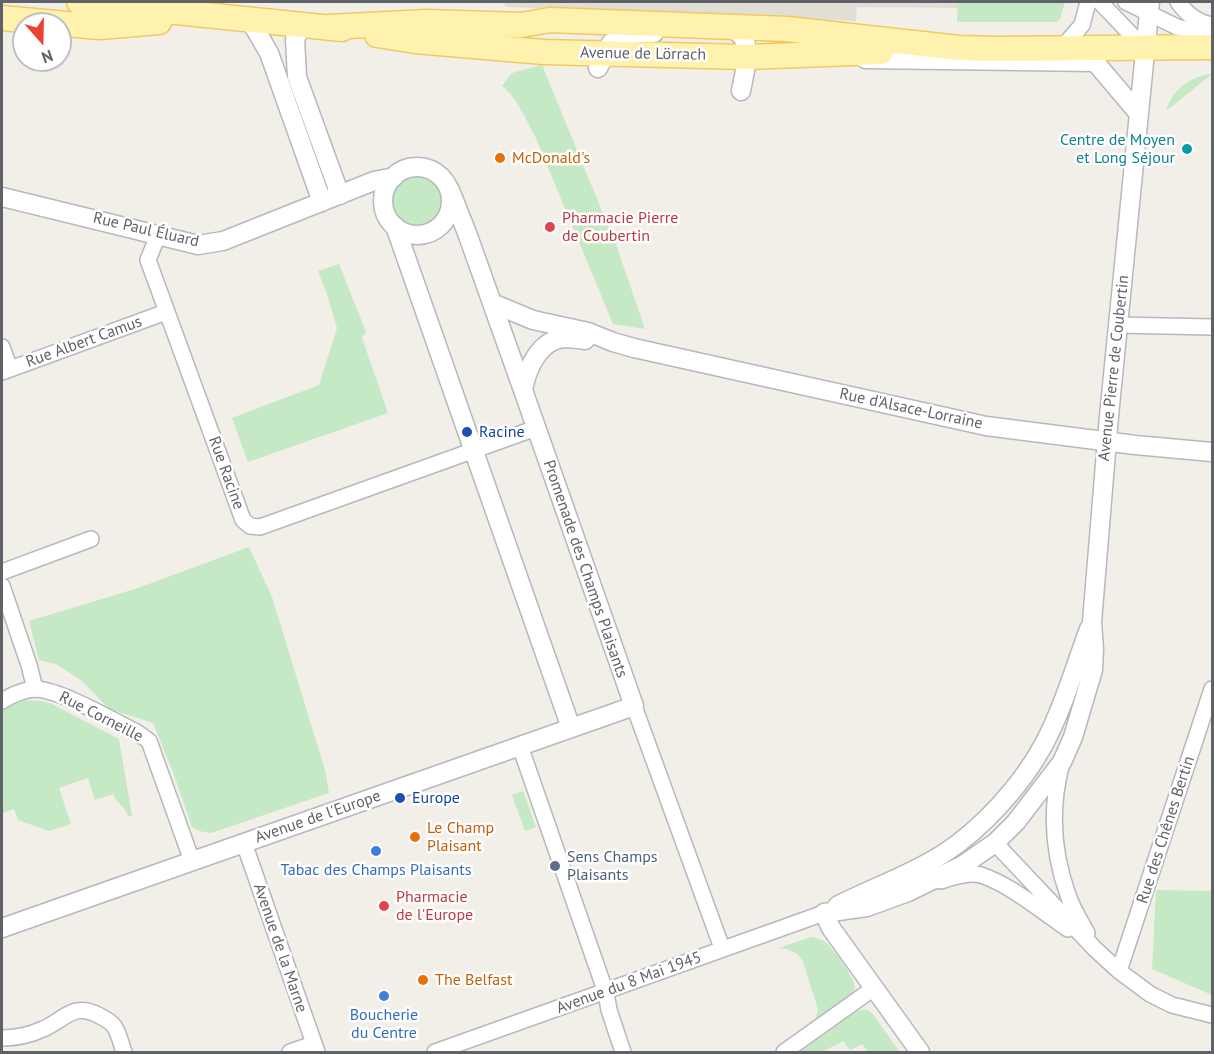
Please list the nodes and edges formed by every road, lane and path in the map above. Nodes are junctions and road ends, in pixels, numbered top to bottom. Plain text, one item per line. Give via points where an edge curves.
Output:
1 (79, 2) edge
2 (1088, 2) edge
3 (1100, 2) edge
4 (1126, 2) edge
5 (1180, 4) edge
6 (1150, 7) edge
7 (212, 17) junction
8 (2, 18) edge
9 (250, 20) junction
10 (303, 24) junction
11 (1212, 25) edge
12 (328, 27) junction
13 (730, 28) junction
14 (1212, 32) edge
15 (1212, 47) edge
16 (959, 48) junction
17 (1144, 48) junction
18 (1060, 50) junction
19 (746, 57) junction
20 (602, 61) junction
21 (741, 91) dead end
22 (1139, 114) junction
23 (394, 177) junction
24 (450, 190) junction
25 (340, 195) junction
26 (2, 197) edge
27 (322, 202) junction
28 (384, 204) junction
29 (394, 226) junction
30 (158, 235) junction
31 (492, 303) junction
32 (166, 312) junction
33 (1118, 325) junction
34 (1212, 327) edge
35 (613, 342) junction
36 (2, 346) edge
37 (6, 371) edge
38 (523, 390) junction
39 (536, 428) junction
40 (1107, 441) junction
41 (474, 450) junction
42 (1212, 452) edge
43 (91, 538) dead end
44 (2, 572) edge
45 (2, 585) edge
46 (1092, 622) junction
47 (1212, 688) edge
48 (35, 689) junction
49 (2, 701) edge
50 (634, 706) junction
51 (571, 728) junction
52 (520, 746) junction
53 (1062, 762) junction
54 (970, 834) junction
55 (244, 843) junction
56 (996, 843) junction
57 (192, 861) junction
58 (977, 866) junction
59 (824, 913) junction
60 (2, 928) edge
61 (722, 948) junction
62 (1095, 949) junction
63 (1119, 971) junction
64 (874, 988) junction
65 (606, 993) junction
66 (1212, 1015) edge
67 (2, 1038) edge
68 (315, 1048) edge
69 (124, 1053) edge
70 (290, 1053) edge
71 (435, 1053) edge
72 (623, 1053) edge
73 (784, 1053) edge
74 (920, 1053) edge

1 - 7 main road, Avenue de Lörrach
2 - 18 street via 1082,26
3 - 17 street
4 - 6 street
5 - 11 street via 1200,21
6 - 14 street via 1177,27
6 - 17 street, Avenue Pierre de Coubertin
7 - 8 main road, Avenue de Lörrach via 99,27
7 - 9 main road, Avenue de Lörrach
9 - 10 main road, Avenue de Lörrach
9 - 27 street via 269,53
10 - 12 main road, Avenue de Lörrach
10 - 25 street via 295,39 297,77
12 - 13 main road, Avenue de Lörrach via 426,22 521,25 550,20
12 - 20 main road, Avenue de Lörrach via 415,41
13 - 16 main road, Avenue de Lörrach via 787,29
13 - 19 street via 745,41
13 - 20 street via 689,35 637,33 611,43
15 - 17 main road, Avenue de Lörrach
16 - 18 main road, Avenue de Lörrach
16 - 19 main road, Avenue de Lörrach
17 - 18 main road, Avenue de Lörrach
17 - 22 street, Avenue Pierre de Coubertin
19 - 20 main road, Avenue de Lörrach
19 - 21 street
19 - 22 street via 1095,63
22 - 33 street, Avenue Pierre de Coubertin
23 - 24 street, Promenade des Champs Plaisants via 408,169 429,169
23 - 25 street, Promenade des Champs Plaisants
23 - 28 street via 384,194
24 - 29 street via 450,212 436,230 415,235
24 - 31 street, Promenade des Champs Plaisants
25 - 27 street, Promenade des Champs Plaisants
25 - 28 street, Promenade des Champs Plaisants via 366,193
26 - 30 street, Rue Paul Éluard
27 - 30 street, Rue Paul Éluard via 223,241 198,245
28 - 29 street
29 - 41 street
30 - 32 street, Rue Racine via 148,260
31 - 35 street, Rue d'Alsace-Lorraine via 534,320
31 - 38 street, Promenade des Champs Plaisants
32 - 37 street, Rue Albert Camus
32 - 41 street, Rue Racine via 243,520 250,526 260,527
33 - 34 street
33 - 40 street, Avenue Pierre de Coubertin
35 - 38 street, Rue d'Alsace-Lorraine via 563,338 546,346 526,372
35 - 40 street, Rue d'Alsace-Lorraine via 986,426
36 - 37 street
38 - 39 street, Promenade des Champs Plaisants
39 - 41 street, Rue Racine
39 - 50 street, Promenade des Champs Plaisants
40 - 42 street, Rue d'Alsace-Lorraine
40 - 46 street, Avenue Pierre de Coubertin
41 - 51 street
43 - 44 street
45 - 48 street
46 - 53 street, Avenue Pierre de Coubertin via 1093,670 1077,727
46 - 54 street, Avenue Pierre de Coubertin via 1044,744 1001,803
47 - 63 street, Rue des Chênes Bertin
48 - 49 street
48 - 57 street, Rue Corneille via 52,692 149,741
50 - 51 street, Avenue de l'Europe
50 - 61 street, Promenade des Champs Plaisants
51 - 52 street, Avenue de l'Europe
52 - 55 street, Avenue de l'Europe
52 - 65 street
53 - 56 street, Avenue Pierre de Coubertin
53 - 62 street via 1053,821 1059,864 1068,896
54 - 56 street
54 - 58 street
54 - 59 street, Avenue Pierre de Coubertin via 914,871
55 - 57 street, Avenue de l'Europe
55 - 68 street, Avenue de la Marne
56 - 58 street, Avenue Pierre de Coubertin
56 - 62 street
57 - 60 street, Avenue de l'Europe
58 - 59 street, Avenue Pierre de Coubertin via 963,865 867,907
58 - 62 street
59 - 61 street, Avenue du 8 Mai 1945
59 - 64 street
61 - 65 street, Avenue du 8 Mai 1945
62 - 63 street
63 - 66 street via 1172,1005
64 - 73 street
64 - 74 street
65 - 71 street, Avenue du 8 Mai 1945
65 - 72 street
67 - 69 street via 29,1035 66,1015 88,1010 114,1026
68 - 70 street

